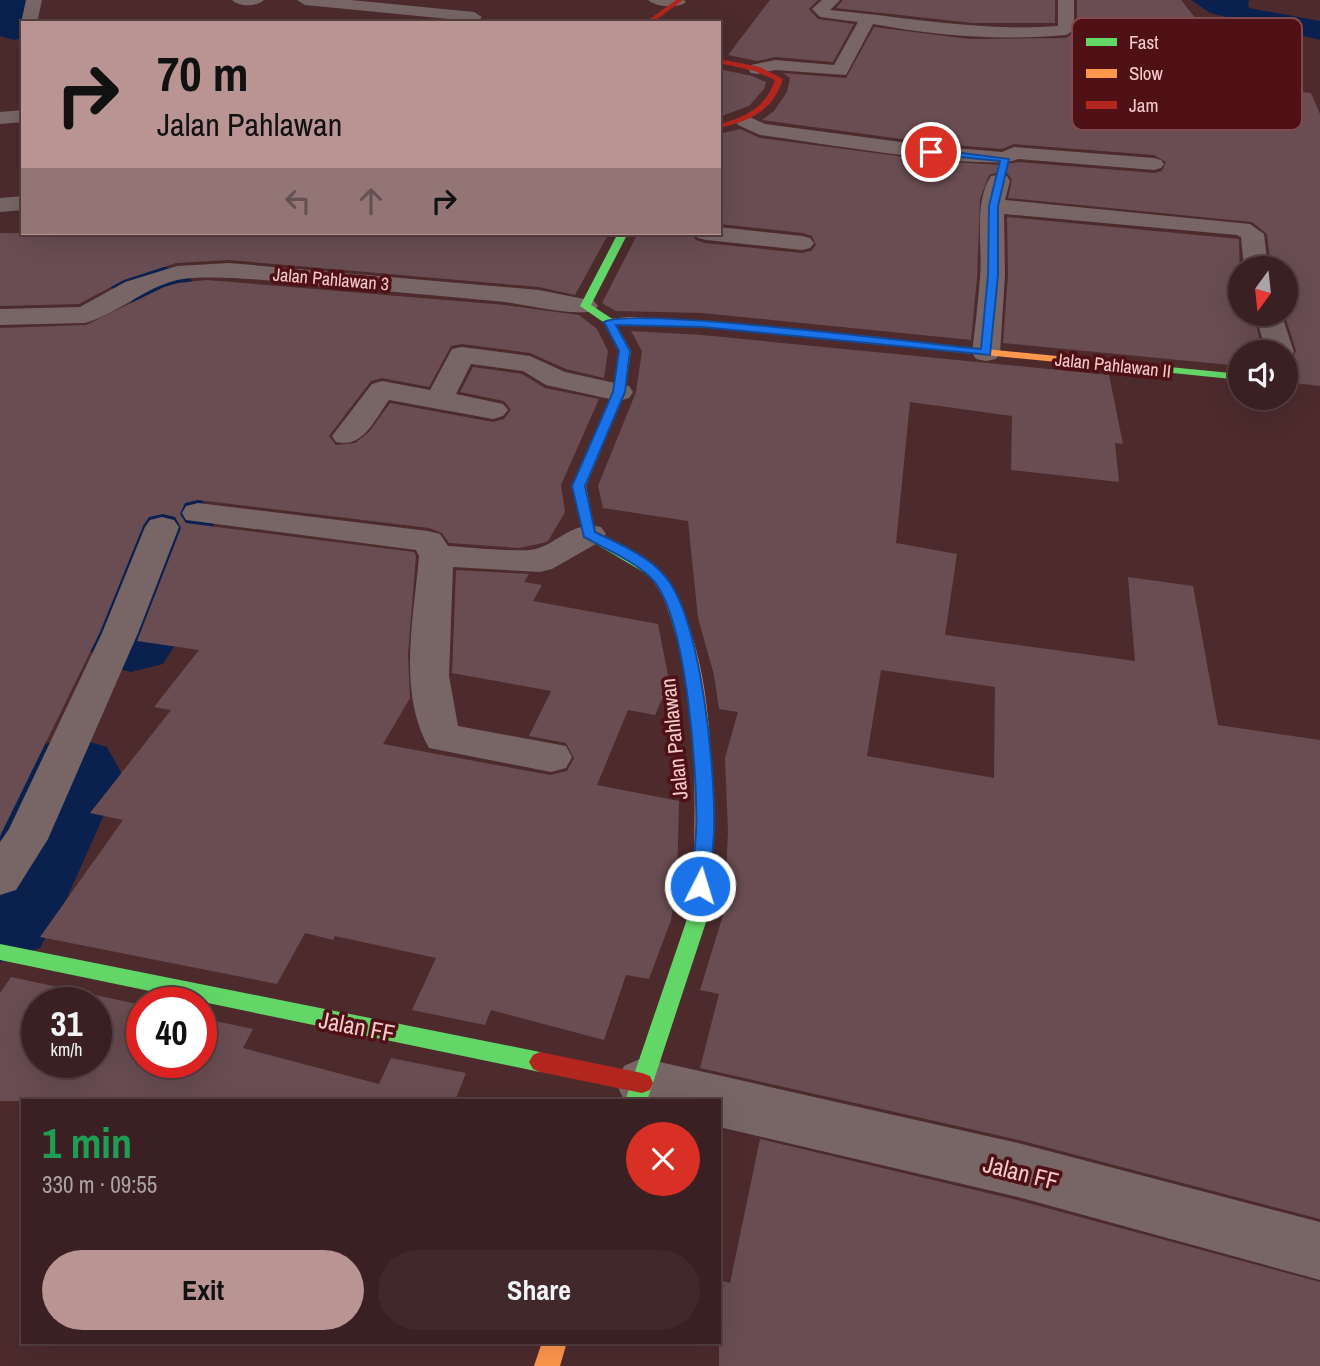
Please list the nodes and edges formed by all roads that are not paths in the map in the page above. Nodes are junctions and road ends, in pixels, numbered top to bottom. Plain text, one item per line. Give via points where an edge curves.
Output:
1 (34, 0) edge
2 (240, 0) edge
3 (256, 0) edge
4 (305, 0) edge
5 (656, 0) edge
6 (832, 0) edge
7 (1066, 0) edge
8 (679, 1) edge
9 (868, 18) junction
10 (27, 21) edge
11 (469, 21) edge
12 (650, 21) edge
13 (1066, 30) junction
14 (1072, 32) edge
15 (721, 61) edge
16 (757, 69) junction
17 (21, 116) edge
18 (0, 118) edge
19 (745, 121) junction
20 (721, 126) edge
21 (1005, 159) junction
22 (1154, 164) dead end
23 (21, 203) edge
24 (0, 205) edge
25 (993, 206) junction
26 (622, 235) edge
27 (721, 235) edge
28 (802, 243) dead end
29 (1255, 256) edge
30 (585, 306) junction
31 (0, 317) edge
32 (610, 322) junction
33 (986, 353) junction
34 (1228, 376) edge
35 (619, 392) junction
36 (439, 400) junction
37 (493, 410) dead end
38 (347, 436) dead end
39 (198, 513) dead end
40 (162, 527) dead end
41 (589, 534) junction
42 (436, 556) junction
43 (551, 757) dead end
44 (0, 877) edge
45 (6, 953) edge
46 (639, 1092) edge
47 (697, 1099) edge
48 (721, 1102) edge
49 (1320, 1251) edge
50 (554, 1344) edge
51 (547, 1366) edge

1 - 10 street
2 - 3 street
4 - 11 street via 474,18
5 - 8 street
6 - 9 street via 820,9 827,14
7 - 13 street
8 - 12 street
9 - 13 street via 968,29
9 - 16 street via 840,71 775,65
13 - 14 street
15 - 16 street
16 - 19 street via 779,79 778,86 760,112
17 - 18 street
19 - 20 street
19 - 21 street via 760,129
21 - 22 street via 1014,153
21 - 25 street
23 - 24 street
25 - 29 street via 1242,229 1252,234
25 - 33 street
26 - 30 street
27 - 28 street
30 - 31 street, Jalan Pahlawan 3 via 229,270 186,271 134,287 85,315
30 - 32 street
32 - 33 street, Jalan Pahlawan II via 702,324
32 - 35 street via 625,351
33 - 34 street, Jalan Pahlawan II
35 - 36 street via 556,379 530,364 462,355
35 - 41 street via 579,486
36 - 37 street
36 - 38 street via 382,390
39 - 42 street via 428,541
40 - 44 street via 120,633 26,839
41 - 42 street via 540,561
41 - 46 street, Jalan Pahlawan via 658,577 679,614 701,748 705,830 698,913
42 - 43 street via 429,685 443,738
45 - 46 street, Jalan FF
46 - 47 street, Jalan FF
48 - 49 street, Jalan FF via 1018,1170
50 - 51 street

